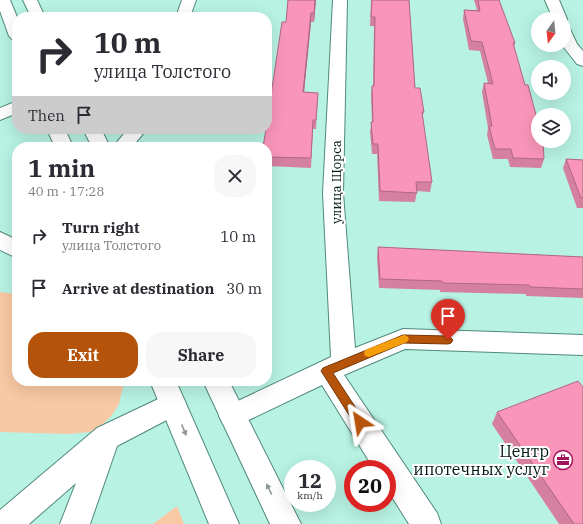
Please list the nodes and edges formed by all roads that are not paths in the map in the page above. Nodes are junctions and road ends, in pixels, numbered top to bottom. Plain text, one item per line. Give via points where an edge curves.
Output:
1 (30, 0) edge
2 (189, 0) edge
3 (340, 0) edge
4 (552, 0) edge
5 (3, 7) edge
6 (19, 12) edge
7 (36, 12) edge
8 (185, 12) edge
9 (557, 12) edge
10 (12, 26) edge
11 (0, 27) edge
12 (12, 33) edge
13 (571, 46) edge
14 (583, 61) edge
15 (12, 109) edge
16 (0, 116) edge
17 (134, 134) edge
18 (126, 142) edge
19 (0, 240) edge
20 (12, 247) edge
21 (583, 345) edge
22 (335, 367) junction
23 (218, 386) edge
24 (168, 392) edge
25 (232, 416) junction
26 (107, 437) junction
27 (7, 524) edge
28 (75, 524) edge
29 (224, 524) edge
30 (286, 524) edge
31 (426, 524) edge

1 - 7 street
2 - 8 street
3 - 22 street, улица Щорса via 334,193
4 - 9 street
5 - 6 street
5 - 10 street
11 - 12 street
13 - 14 street
15 - 16 street
17 - 18 street
19 - 20 street
21 - 22 street via 403,339
22 - 25 street
22 - 31 street
23 - 25 street
24 - 26 street
24 -> 29 street
30 -> 25 street
26 - 27 street
26 - 28 street

